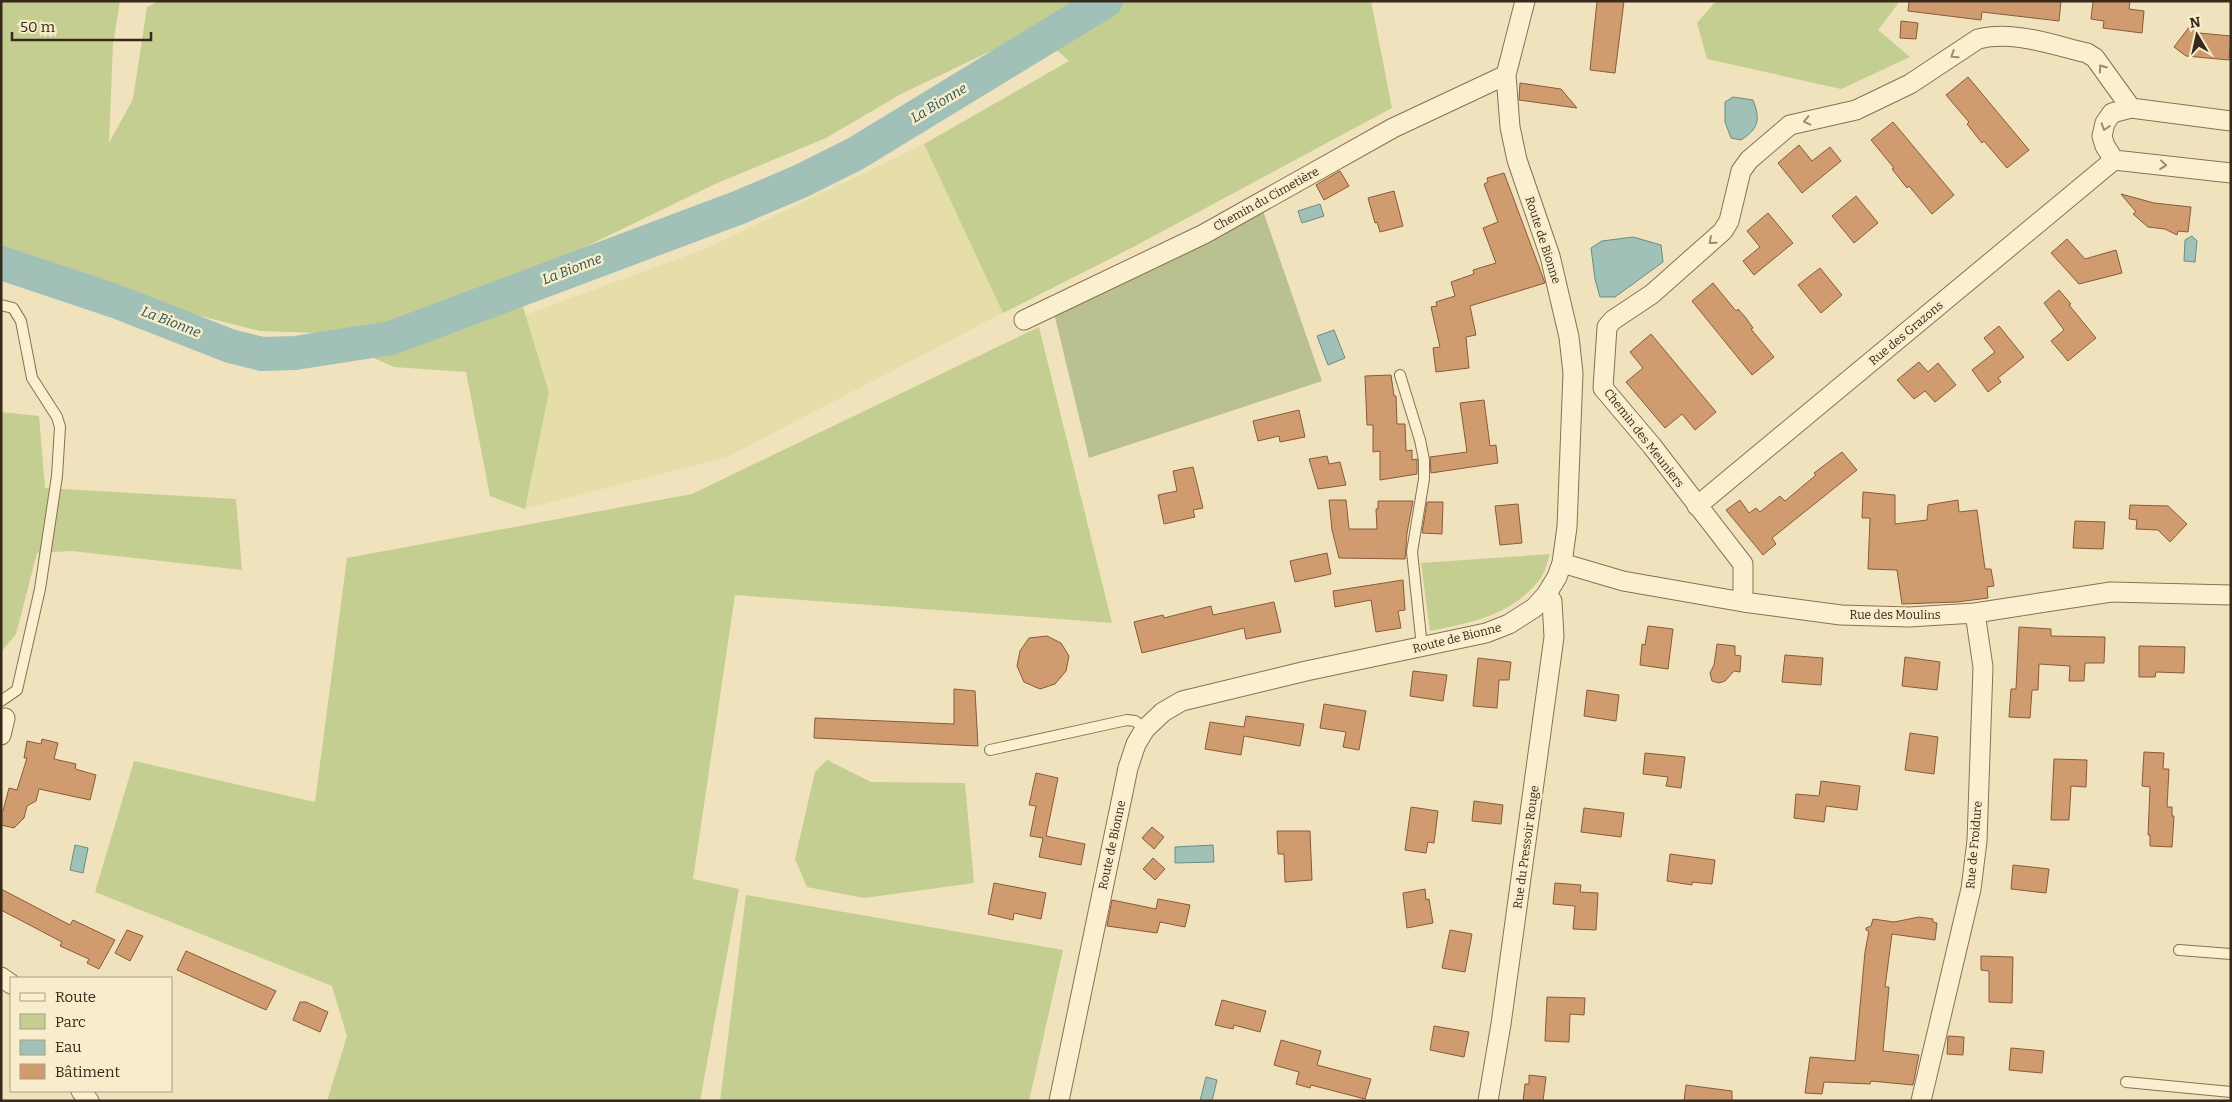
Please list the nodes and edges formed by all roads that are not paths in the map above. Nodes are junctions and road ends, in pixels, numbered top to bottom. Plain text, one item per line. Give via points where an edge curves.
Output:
1 (1525, 1) edge
2 (1506, 75) junction
3 (2131, 108) junction
4 (2231, 121) edge
5 (2114, 160) junction
6 (2231, 173) edge
7 (1, 304) edge
8 (1024, 320) dead end
9 (1400, 375) dead end
10 (1697, 506) junction
11 (1562, 563) junction
12 (2231, 595) edge
13 (1546, 596) junction
14 (1743, 602) junction
15 (1975, 613) junction
16 (1422, 647) junction
17 (2, 718) edge
18 (1145, 730) junction
19 (990, 750) dead end
20 (2179, 950) dead end
21 (2231, 954) edge
22 (2126, 1082) dead end
23 (2231, 1092) edge
24 (1059, 1101) edge
25 (1488, 1101) edge
26 (1921, 1101) edge

1 - 2 street, Route de Bionne
2 - 8 street, Chemin du Cimetière via 1393,128 1204,234
2 - 11 street, Route de Bionne via 1510,127 1517,160 1550,256 1569,337 1573,372 1567,527
3 - 4 street
3 -> 5 street via 2112,113 2105,123 2102,136
3 -> 10 street, Chemin des Meuniers via 2095,58 2087,53 2024,38 1985,37 1910,84 1856,110 1790,125 1749,160 1741,171 1729,221 1723,231 1652,294 1613,320 1608,327 1603,388
5 -> 6 street
5 - 10 street, Rue des Grazons
7 - 17 lane via 13,308 21,321 32,378 60,427 57,476 40,589 17,690
9 - 16 lane via 1424,460 1424,480 1412,552
10 - 14 street, Chemin des Meuniers via 1743,564
11 - 13 street, Route de Bionne
11 - 14 street, Rue des Moulins via 1623,581
12 - 15 street, Rue des Moulins via 2111,592
13 - 16 street, Route de Bionne via 1509,624 1486,633
13 - 25 street, Rue du Pressoir Rouge via 1552,601 1554,637 1503,1014
14 - 15 street, Rue des Moulins via 1841,615 1909,617
15 - 26 street, Rue de Froidure via 1983,667 1977,841 1972,888
16 - 18 street, Route de Bionne via 1182,701
18 - 19 lane via 1135,721 1127,720
18 - 24 street, Route de Bionne via 1128,768
20 - 21 lane
22 - 23 lane

